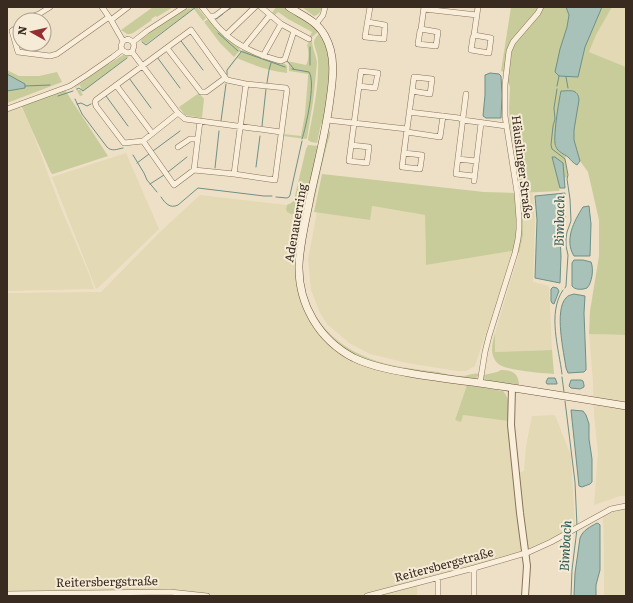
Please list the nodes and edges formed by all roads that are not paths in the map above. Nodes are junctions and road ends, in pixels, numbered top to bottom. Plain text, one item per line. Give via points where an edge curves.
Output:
1 (102, 7) edge
2 (128, 7) edge
3 (184, 7) edge
4 (202, 7) edge
5 (227, 7) edge
6 (255, 7) edge
7 (261, 7) edge
8 (289, 7) edge
9 (325, 7) edge
10 (370, 7) edge
11 (478, 7) edge
12 (541, 7) edge
13 (424, 8) edge
14 (455, 10) edge
15 (270, 15) junction
16 (477, 15) junction
17 (210, 16) junction
18 (110, 18) junction
19 (368, 22) junction
20 (281, 24) junction
21 (316, 24) junction
22 (421, 29) junction
23 (294, 31) junction
24 (226, 35) junction
25 (474, 36) junction
26 (309, 39) dead end
27 (123, 41) junction
28 (133, 42) junction
29 (244, 47) junction
30 (167, 48) junction
31 (122, 50) junction
32 (18, 52) edge
33 (132, 52) junction
34 (263, 56) junction
35 (142, 66) junction
36 (225, 78) junction
37 (246, 84) junction
38 (116, 85) junction
39 (359, 86) junction
40 (412, 92) junction
41 (466, 94) dead end
42 (7, 110) edge
43 (409, 112) junction
44 (178, 113) junction
45 (443, 116) junction
46 (327, 120) junction
47 (463, 120) junction
48 (200, 121) junction
49 (481, 122) junction
50 (354, 123) junction
51 (506, 126) junction
52 (241, 127) junction
53 (407, 131) junction
54 (281, 132) junction
55 (152, 133) junction
56 (197, 139) junction
57 (143, 141) junction
58 (351, 145) junction
59 (178, 147) dead end
60 (404, 153) junction
61 (458, 159) junction
62 (476, 161) junction
63 (194, 170) junction
64 (234, 174) junction
65 (480, 383) junction
66 (512, 388) junction
67 (626, 406) edge
68 (626, 506) edge
69 (526, 553) junction
70 (474, 568) junction
71 (438, 578) junction
72 (7, 594) edge
73 (207, 596) edge
74 (367, 596) edge
75 (438, 596) edge
76 (474, 596) edge
77 (526, 596) edge

1 - 18 street
2 - 18 street
3 - 28 street
4 - 17 street
5 - 17 street via 215,16
6 - 24 street
7 - 15 street
8 - 21 main road, Adenauerring
9 - 21 street
10 - 19 street
11 - 16 street
12 - 51 street, Häuslinger Straße via 513,42 509,51 505,85
13 - 14 street
13 - 22 street
14 - 16 street
15 - 20 street
15 - 29 street
16 - 25 street
17 - 24 street
18 - 27 street
18 - 32 street via 57,54 50,56
19 - 19 street via 385,25 384,40 365,37
20 - 23 street
20 - 34 street
21 - 46 main road, Adenauerring via 326,37 332,58
22 - 22 street via 438,32 436,46 418,44
23 - 26 street
23 - 34 street via 283,60
24 - 29 street
25 - 25 street via 491,38 489,52 471,50
27 - 28 street via 128,39
27 - 31 street
28 - 33 street
29 - 34 street
30 - 35 street
30 - 36 street via 201,92 206,92
30 - 36 street via 191,30
31 - 33 street
31 - 42 street via 70,86
33 - 35 street
35 - 38 street
35 - 44 street
36 - 37 street
37 - 52 street
37 - 54 street via 286,88
38 - 55 street
38 - 57 street via 96,100 95,104 124,143
39 - 39 street via 360,71 378,73 375,88
39 - 50 street
40 - 40 street via 414,77 432,79 430,94
40 - 43 street
41 - 47 street
43 - 45 street
43 - 53 street
44 - 48 street via 185,119
44 - 55 street
45 - 47 street
45 - 53 street via 440,137
46 - 50 street
46 - 65 main road, Adenauerring via 299,257 302,294 314,321 335,345 368,364 394,371
47 - 49 street
47 - 61 street
48 - 52 street
48 - 56 street
49 - 51 street
49 - 62 street
50 - 53 street
50 - 58 street
51 - 65 street, Häuslinger Straße via 520,219 518,239 489,336
52 - 54 street
52 - 64 street
53 - 60 street
54 - 64 street via 275,180
55 - 57 street
56 - 59 street
56 - 63 street
57 - 63 street via 174,185
58 - 58 street via 369,147 367,163 349,161
60 - 60 street via 422,155 420,169 402,166
61 - 62 street
61 - 62 street via 456,174 474,178
63 - 64 street
65 - 66 main road, Adenauerring
66 - 67 main road, Adenauerring
66 - 69 street via 511,425
68 - 69 street, Reitersbergstraße via 610,509
69 - 70 street, Reitersbergstraße
69 - 77 street
70 - 71 street, Reitersbergstraße
70 - 76 street
71 - 74 street, Reitersbergstraße
71 - 75 street
72 - 73 street, Reitersbergstraße via 170,592

